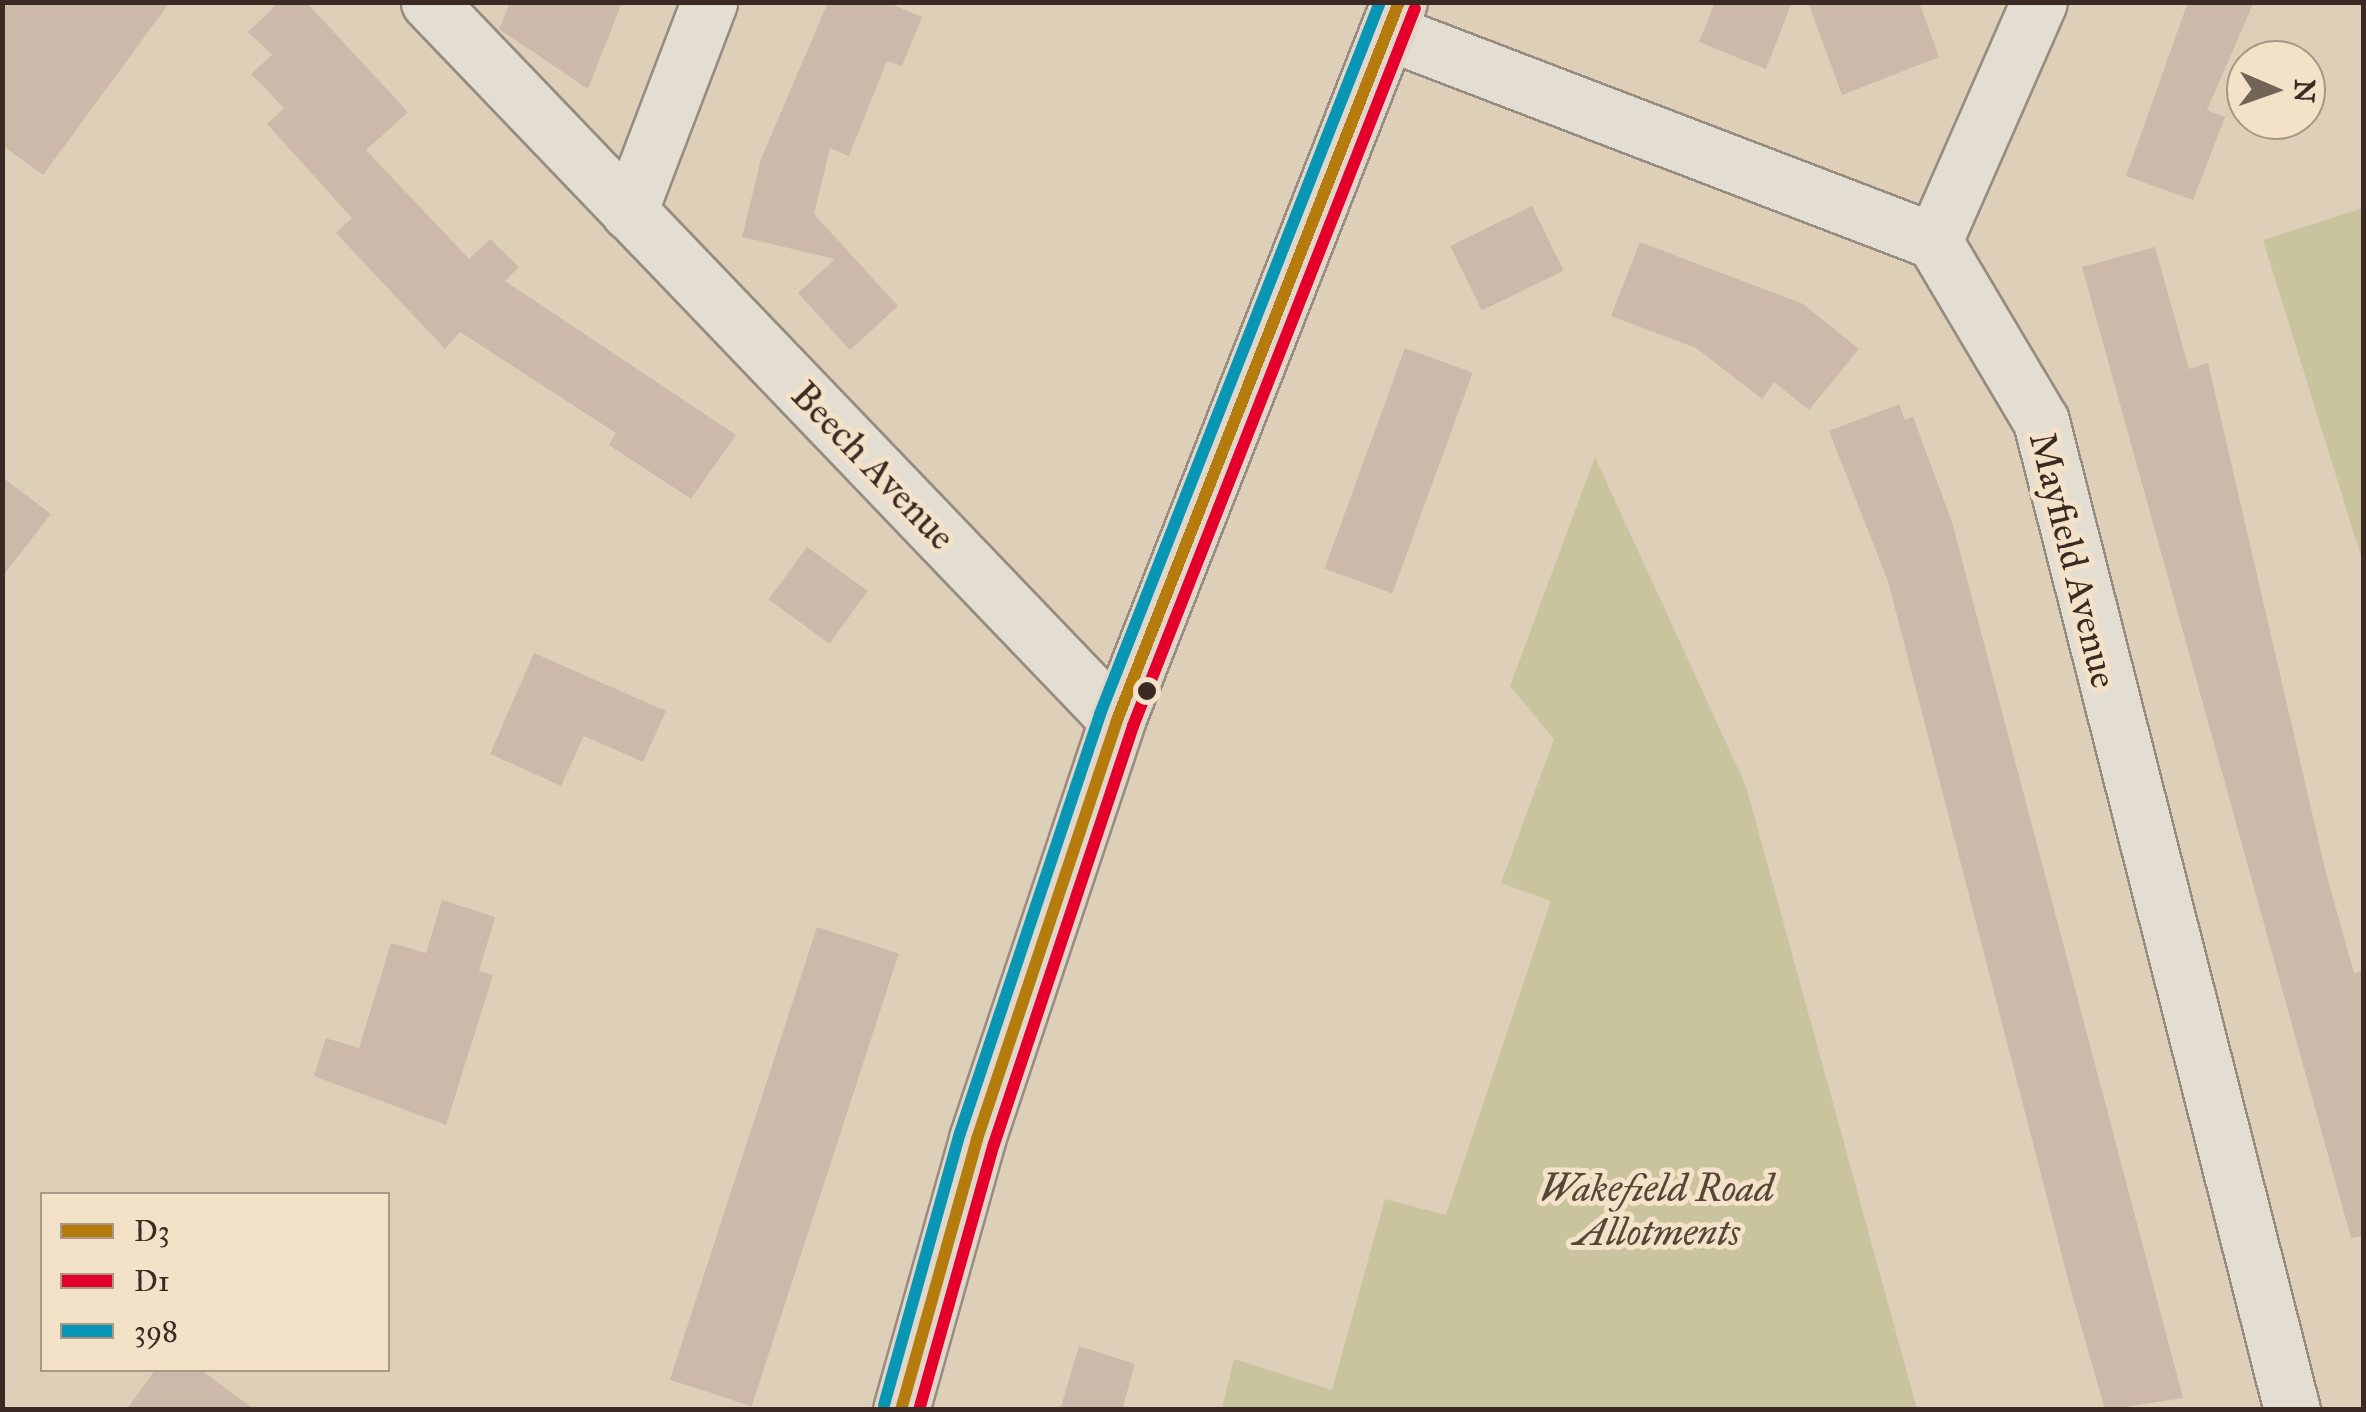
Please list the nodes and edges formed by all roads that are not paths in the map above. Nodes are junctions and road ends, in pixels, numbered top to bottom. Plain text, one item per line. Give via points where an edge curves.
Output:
1 (428, 2) edge
2 (709, 2) edge
3 (2039, 2) edge
4 (1393, 17) edge
5 (629, 212) junction
6 (1934, 241) junction
7 (1117, 720) junction
8 (901, 1410) edge
9 (2292, 1410) edge

1 - 5 street, Beech Avenue
2 - 5 street
3 - 6 street
4 - 6 street
4 - 7 highway
5 - 7 street, Beech Avenue
6 - 9 street, Mayfield Avenue via 2041,421
7 - 8 highway via 977,1139

